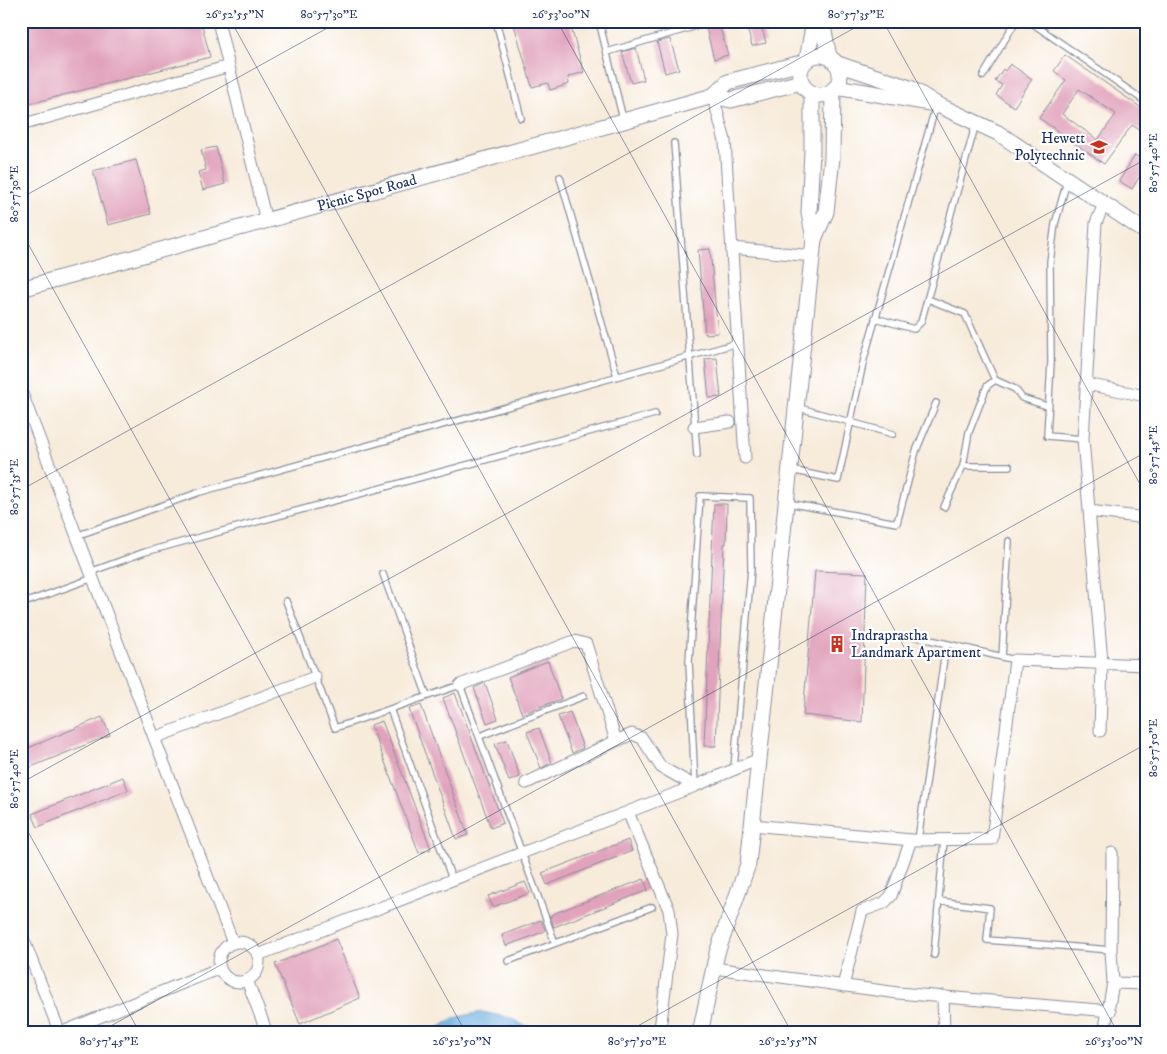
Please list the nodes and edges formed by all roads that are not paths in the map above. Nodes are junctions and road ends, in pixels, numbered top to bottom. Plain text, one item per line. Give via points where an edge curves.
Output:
1 (218, 21) edge
2 (496, 21) edge
3 (599, 21) edge
4 (714, 21) edge
5 (814, 21) edge
6 (822, 21) edge
7 (1016, 21) edge
8 (1029, 21) edge
9 (607, 52) junction
10 (832, 60) junction
11 (806, 61) junction
12 (229, 66) junction
13 (983, 76) dead end
14 (801, 82) junction
15 (835, 89) junction
16 (812, 94) junction
17 (713, 96) junction
18 (1146, 102) edge
19 (936, 104) junction
20 (521, 118) dead end
21 (623, 121) junction
22 (976, 123) junction
23 (21, 125) edge
24 (674, 143) dead end
25 (560, 177) dead end
26 (1067, 180) junction
27 (1104, 204) junction
28 (266, 221) junction
29 (1146, 232) edge
30 (814, 239) junction
31 (732, 248) junction
32 (812, 256) junction
33 (21, 290) edge
34 (928, 299) junction
35 (875, 318) junction
36 (738, 343) junction
37 (688, 356) junction
38 (617, 376) junction
39 (995, 380) junction
40 (1086, 384) junction
41 (21, 391) edge
42 (1146, 396) edge
43 (936, 403) dead end
44 (1047, 406) junction
45 (796, 407) junction
46 (655, 414) dead end
47 (851, 420) junction
48 (730, 422) dead end
49 (694, 427) junction
50 (893, 434) dead end
51 (1083, 439) junction
52 (697, 455) dead end
53 (744, 458) dead end
54 (963, 466) junction
55 (1009, 466) dead end
56 (789, 470) junction
57 (786, 503) junction
58 (944, 506) dead end
59 (1089, 511) junction
60 (1146, 518) edge
61 (76, 536) junction
62 (1009, 540) dead end
63 (383, 574) dead end
64 (91, 575) junction
65 (286, 601) dead end
66 (21, 604) edge
67 (914, 636) dead end
68 (946, 644) junction
69 (1002, 657) junction
70 (1015, 660) junction
71 (1102, 662) junction
72 (1146, 665) edge
73 (315, 677) junction
74 (460, 685) junction
75 (427, 696) junction
76 (584, 696) dead end
77 (390, 709) junction
78 (1100, 731) dead end
79 (480, 736) junction
80 (154, 738) junction
81 (616, 741) junction
82 (758, 759) junction
83 (734, 768) junction
84 (526, 783) dead end
85 (695, 786) junction
86 (628, 812) junction
87 (752, 825) junction
88 (914, 840) junction
89 (944, 840) junction
90 (523, 851) junction
91 (1112, 854) dead end
92 (452, 878) junction
93 (939, 901) junction
94 (652, 907) dead end
95 (21, 933) edge
96 (233, 943) junction
97 (555, 943) junction
98 (1111, 950) junction
99 (258, 955) junction
100 (934, 955) dead end
101 (508, 961) dead end
102 (220, 968) junction
103 (714, 968) junction
104 (247, 980) junction
105 (1113, 983) junction
106 (1146, 984) edge
107 (843, 986) junction
108 (943, 996) junction
109 (1110, 1011) junction
110 (660, 1029) dead end
111 (1103, 1031) edge
112 (60, 1033) edge
113 (268, 1033) edge
114 (700, 1033) edge
115 (944, 1033) edge

1 - 12 street
2 - 20 lane
3 - 9 lane
4 - 9 lane
5 - 11 street
6 - 10 street
7 - 13 lane
8 - 18 lane
9 - 21 lane
10 - 11 street via 817,56
10 - 15 street via 840,77
10 - 19 street via 910,88
11 - 14 street via 800,72
11 - 17 street, Picnic Spot Road via 728,82
12 - 23 street
12 - 28 street
14 - 16 street
14 - 17 street, Picnic Spot Road via 731,100
15 - 16 street via 825,94
15 - 19 street
15 - 30 street via 826,212
16 - 30 street via 809,213
17 - 21 street, Picnic Spot Road
17 - 31 street via 725,141
19 - 22 street
19 - 35 lane
21 - 28 street, Picnic Spot Road
22 - 26 street via 998,133
22 - 34 lane
24 - 37 lane
25 - 38 lane
26 - 27 street
26 - 44 lane via 1055,224 1050,262 1051,362
27 - 29 street
27 - 40 street via 1096,222
28 - 33 street, Picnic Spot Road
30 - 32 street
31 - 32 street
31 - 36 street
32 - 45 street
34 - 35 lane via 921,322 914,329
34 - 39 lane via 965,314
35 - 47 lane
36 - 37 lane
36 - 53 street
37 - 38 lane
37 - 49 lane
38 - 61 lane via 200,492
39 - 44 lane via 1016,389 1022,398
39 - 54 lane via 987,386 969,432
40 - 42 street
40 - 51 street
41 - 61 street
43 - 57 lane via 916,450 897,523
44 - 51 lane via 1047,436
45 - 47 lane
45 - 56 street
46 - 64 lane via 146,552
47 - 50 lane
47 - 56 lane via 838,480
48 - 49 street
49 - 52 lane
51 - 59 street
54 - 55 lane
54 - 58 lane
56 - 57 street
57 - 82 street
59 - 60 street
59 - 71 street
61 - 64 street
62 - 69 lane
63 - 75 lane
64 - 66 lane
64 - 80 street
65 - 73 lane
67 - 68 lane
68 - 69 lane
68 - 88 lane
69 - 70 lane
70 - 71 street
70 - 89 street via 992,839
71 - 72 street
71 - 78 street
73 - 77 lane via 335,728
73 - 80 street
74 - 75 lane
74 - 79 lane
74 - 81 street via 574,641 586,644
75 - 77 lane
76 - 79 lane
77 - 92 lane
79 - 90 lane
80 - 96 street
81 - 84 street
81 - 85 street via 632,734 642,738 661,767
82 - 83 street
82 - 87 street
83 - 85 street
83 - 85 lane via 751,569 750,498 700,496 689,662
85 - 86 street
86 - 90 street
86 - 110 street via 668,910 672,934
87 - 88 street
87 - 103 street via 748,864
88 - 89 street
88 - 107 street via 891,896 884,903 862,911
89 - 93 lane
90 - 92 street
90 - 97 lane
91 - 98 street
92 - 99 street
93 - 98 lane via 990,908 987,940
93 - 100 lane
94 - 97 lane
95 - 112 street
96 - 99 street via 248,944
96 - 102 street via 221,953
97 - 101 lane
98 - 105 street
99 - 104 street via 257,970
102 - 104 street via 231,980
102 - 112 street
103 - 107 street
103 - 114 street
104 - 113 street
105 - 106 street
105 - 109 street
107 - 108 street
108 - 109 street
108 - 115 street
109 - 111 street

